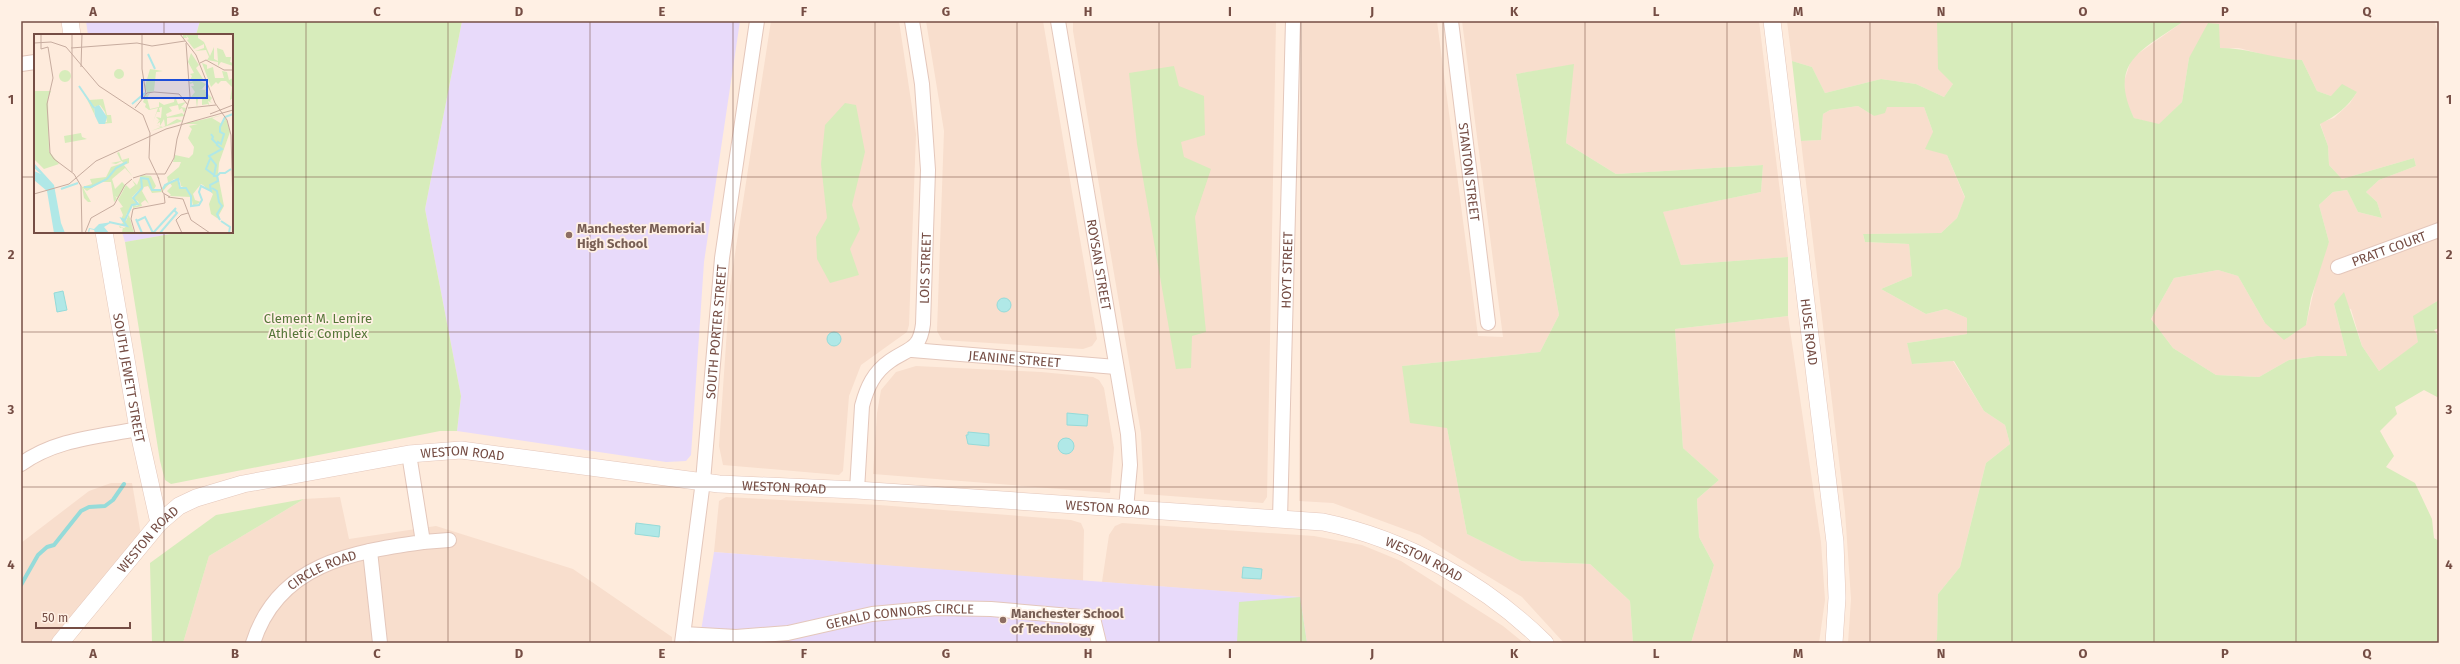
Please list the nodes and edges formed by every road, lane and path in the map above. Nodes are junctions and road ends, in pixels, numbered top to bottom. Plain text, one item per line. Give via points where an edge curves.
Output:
1 (70, 21) edge
2 (756, 21) edge
3 (912, 21) edge
4 (1058, 21) edge
5 (1293, 21) edge
6 (1451, 21) edge
7 (1772, 21) edge
8 (72, 34) edge
9 (34, 62) edge
10 (21, 64) edge
11 (2439, 230) edge
12 (104, 233) edge
13 (2338, 267) dead end
14 (1488, 323) dead end
15 (912, 350) junction
16 (1116, 367) junction
17 (138, 429) junction
18 (409, 454) junction
19 (21, 464) edge
20 (703, 481) junction
21 (857, 490) junction
22 (1126, 508) junction
23 (1280, 519) junction
24 (159, 523) junction
25 (448, 540) dead end
26 (423, 542) junction
27 (370, 551) junction
28 (683, 638) edge
29 (60, 643) edge
30 (253, 643) edge
31 (380, 643) edge
32 (1099, 643) edge
33 (1545, 643) edge
34 (1834, 643) edge

1 - 8 street
2 - 20 street, SOUTH PORTER STREET via 722,258
3 - 15 street, LOIS STREET via 922,84 928,170 923,324 922,334
4 - 16 street, ROYSAN STREET
5 - 23 street, HOYT STREET
6 - 14 street, STANTON STREET
7 - 34 street, HUSE ROAD via 1835,542 1837,598
9 - 10 street
11 - 13 street, PRATT COURT
12 - 17 street, SOUTH JEWETT STREET
15 - 16 street, JEANINE STREET
15 - 21 street via 890,361 879,371 865,392
16 - 22 street, ROYSAN STREET via 1130,451 1130,486
17 - 19 street via 63,442
17 - 24 street, SOUTH JEWETT STREET
18 - 20 street, WESTON ROAD via 445,450 478,451
18 - 24 street, WESTON ROAD via 217,490 179,506
18 - 26 street
20 - 21 street, WESTON ROAD
20 - 28 street, SOUTH PORTER STREET
21 - 22 street, WESTON ROAD
22 - 23 street, WESTON ROAD
23 - 33 street, WESTON ROAD via 1323,522 1354,528 1402,546 1484,594 1520,619
24 - 29 street, WESTON ROAD
25 - 26 street, CIRCLE ROAD
26 - 27 street, CIRCLE ROAD
27 - 30 street, CIRCLE ROAD via 330,561 293,584 270,606
27 - 31 street
28 - 32 street, GERALD CONNORS CIRCLE via 788,633 872,614 937,608 991,609 1093,618

